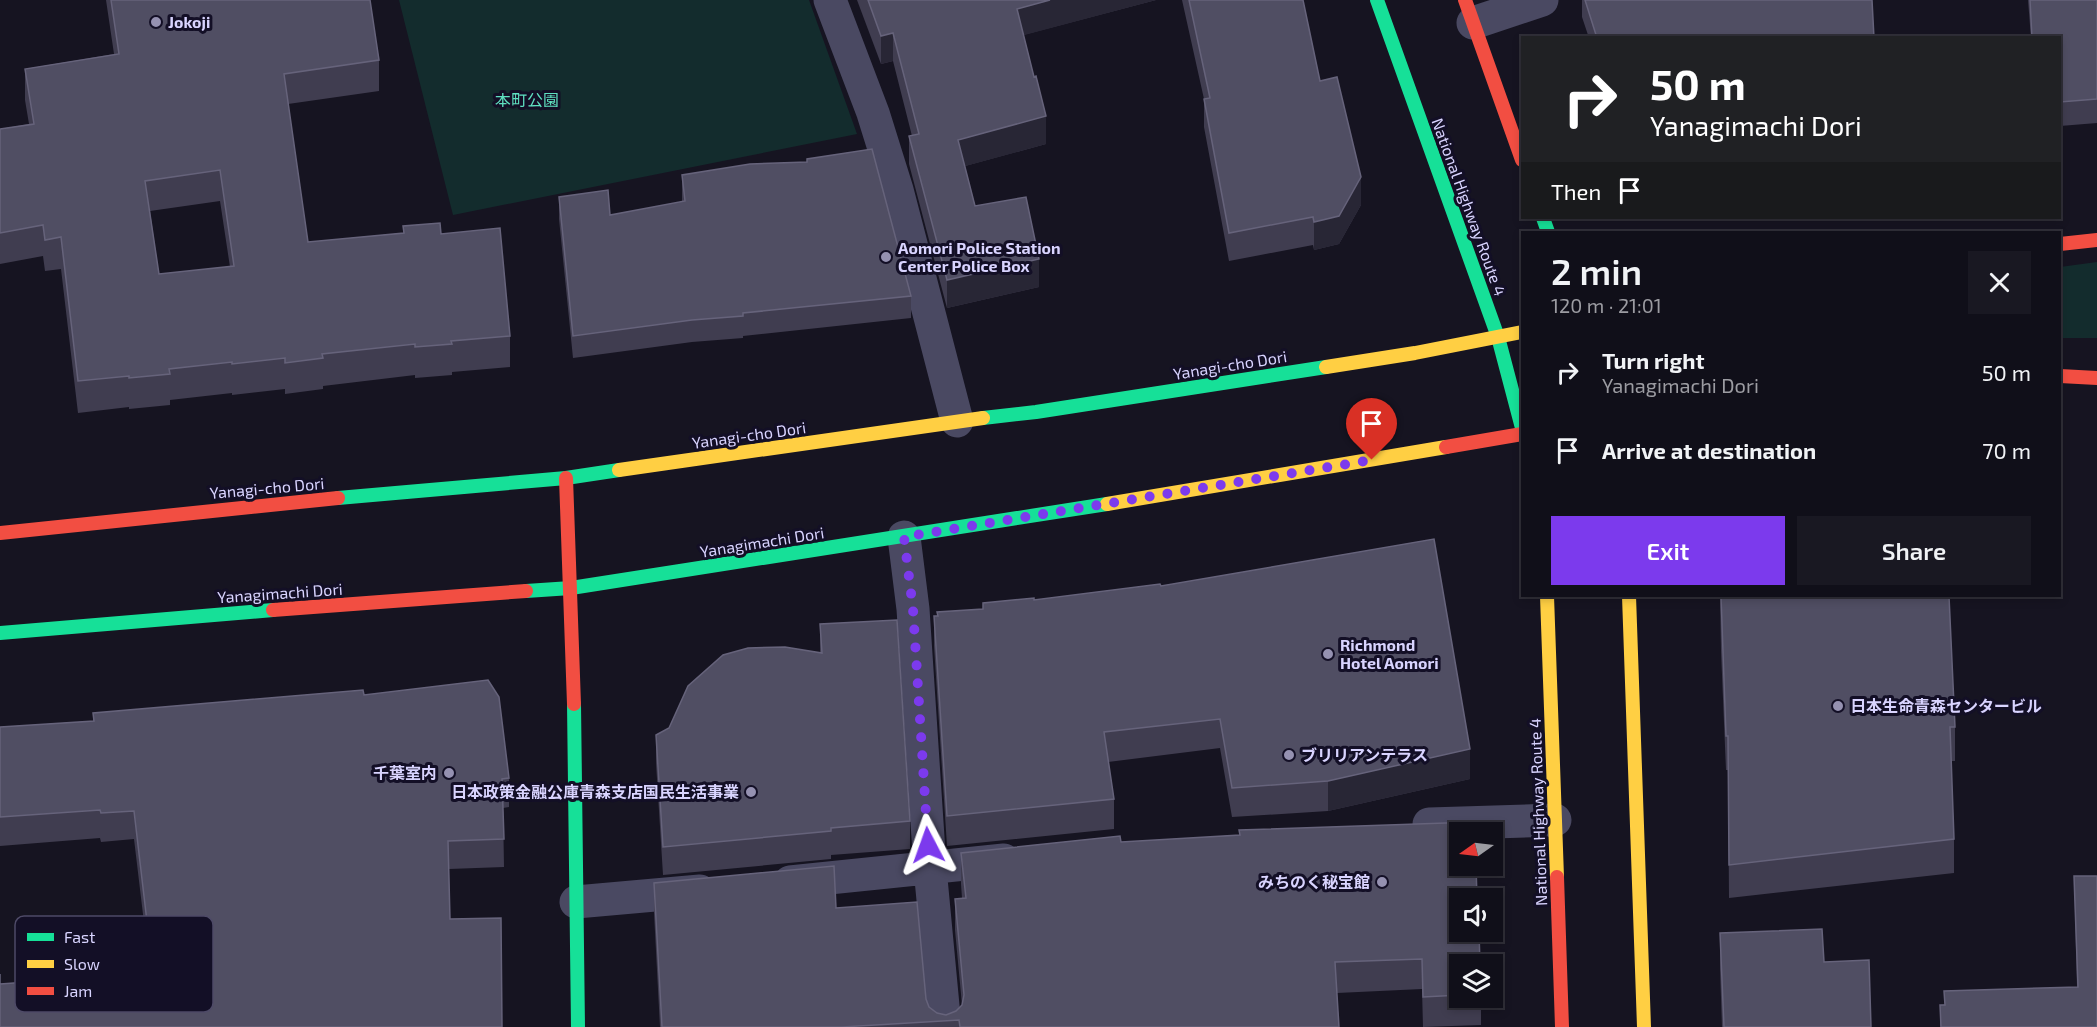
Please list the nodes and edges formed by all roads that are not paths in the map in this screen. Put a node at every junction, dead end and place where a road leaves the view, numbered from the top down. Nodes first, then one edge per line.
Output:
1 (830, 0) edge
2 (1377, 0) edge
3 (1542, 0) edge
4 (1469, 11) edge
5 (1521, 157) edge
6 (2097, 240) edge
7 (2061, 244) edge
8 (1521, 332) edge
9 (1498, 337) junction
10 (2061, 376) edge
11 (2097, 378) edge
12 (957, 421) junction
13 (1521, 424) edge
14 (1521, 434) edge
15 (566, 478) junction
16 (0, 532) edge
17 (904, 537) junction
18 (571, 588) junction
19 (1547, 597) edge
20 (1629, 597) edge
21 (0, 633) edge
22 (1555, 820) junction
23 (1400, 825) edge
24 (1034, 857) edge
25 (930, 868) junction
26 (763, 885) edge
27 (727, 888) edge
28 (576, 902) junction
29 (578, 1027) edge
30 (945, 1027) edge
31 (1562, 1027) edge
32 (1644, 1027) edge

1 - 12 street
2 - 9 main road, National Highway Route 4
3 - 4 street
4 - 5 main road
6 - 7 main road
8 - 9 main road
9 - 12 main road, Yanagi-cho Dori
9 - 13 main road, National Highway Route 4
10 - 11 main road
12 - 15 main road, Yanagi-cho Dori
14 - 17 main road, Yanagimachi Dori
15 - 16 main road, Yanagi-cho Dori
15 - 18 main road
17 - 18 main road, Yanagimachi Dori
17 - 25 street
18 - 21 main road, Yanagimachi Dori
18 - 28 main road
19 - 22 main road, National Highway Route 4
20 - 32 main road
22 - 23 street
22 - 31 main road, National Highway Route 4
24 - 25 street
25 - 26 street
25 - 30 street
27 - 28 street
28 - 29 main road

